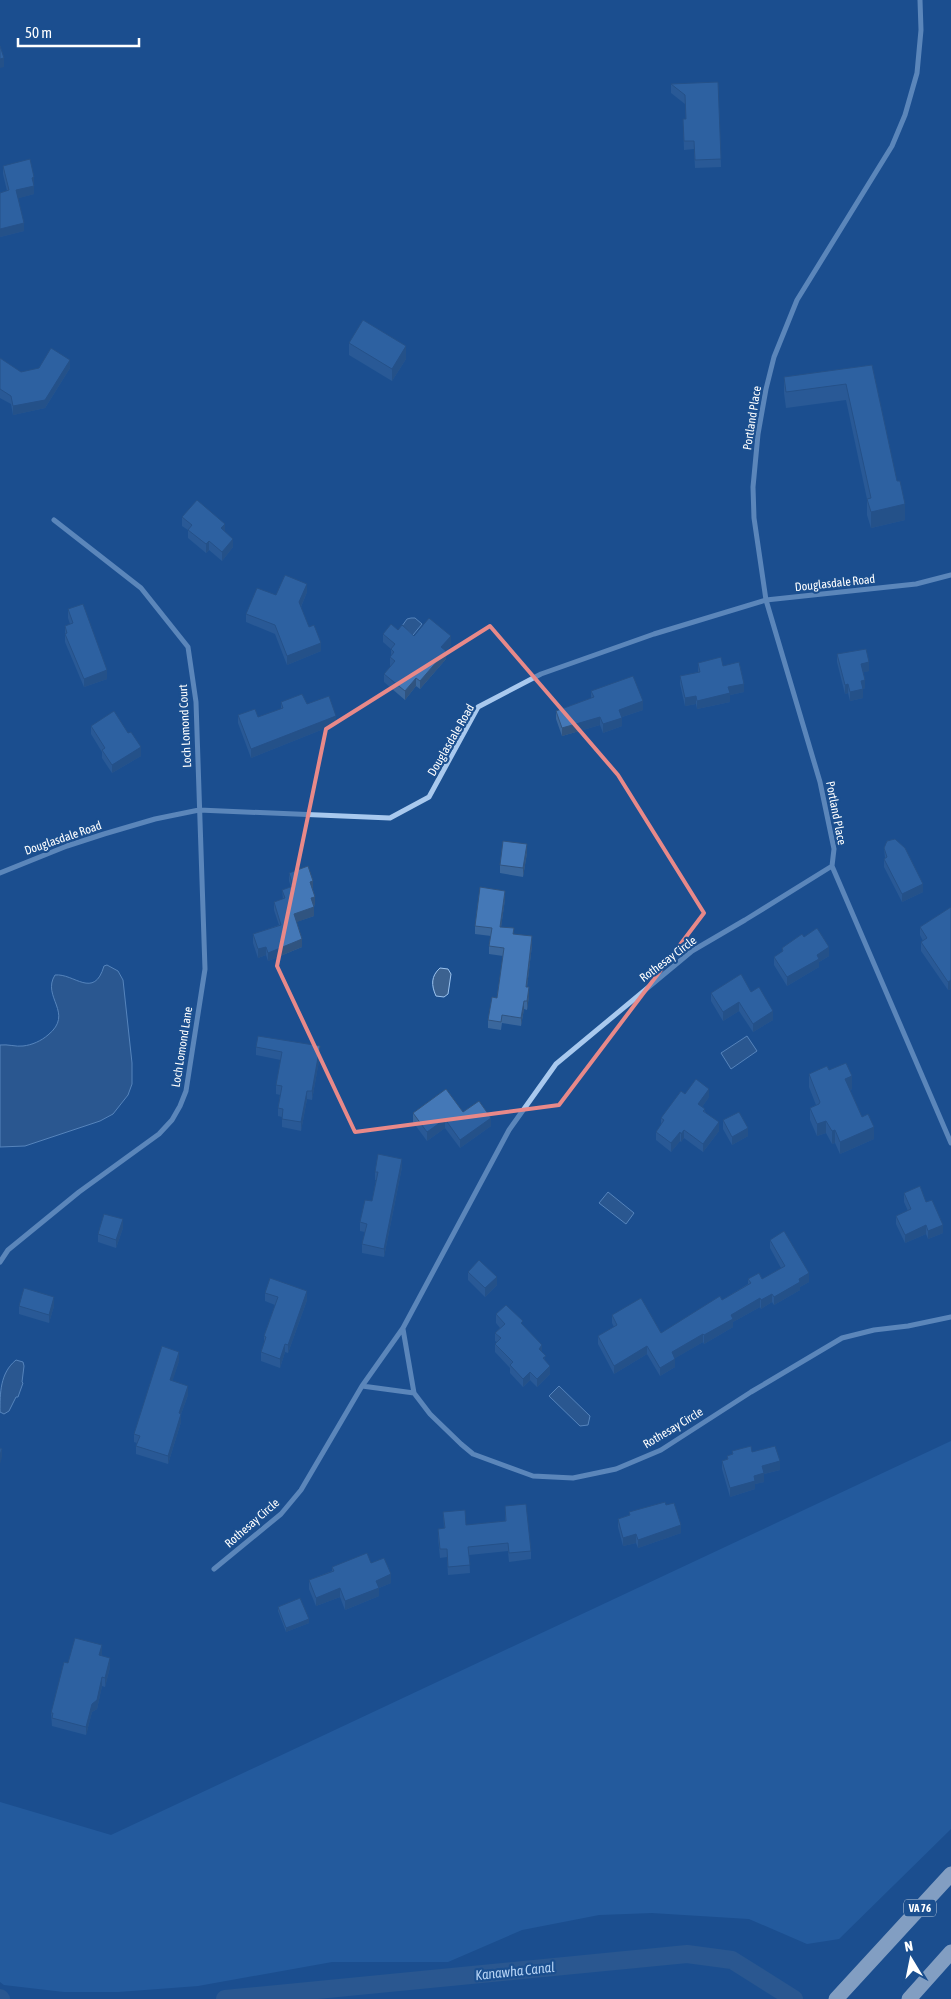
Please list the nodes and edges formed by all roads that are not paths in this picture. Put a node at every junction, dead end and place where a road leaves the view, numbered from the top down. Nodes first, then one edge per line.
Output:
1 (920, 0) edge
2 (54, 520) dead end
3 (951, 575) edge
4 (766, 600) junction
5 (199, 810) junction
6 (832, 866) junction
7 (0, 873) edge
8 (951, 1143) edge
9 (0, 1262) edge
10 (951, 1317) edge
11 (403, 1328) junction
12 (362, 1386) junction
13 (414, 1393) junction
14 (214, 1569) dead end
15 (951, 1874) edge
16 (951, 1952) edge
17 (836, 1999) edge
18 (909, 1999) edge

1 - 4 street, Portland Place
2 - 5 street, Loch Lomond Court
3 - 4 street, Douglasdale Road
4 - 5 street, Douglasdale Road
4 - 6 street, Portland Place
5 - 7 street, Douglasdale Road
5 - 9 street, Loch Lomond Lane
6 - 8 street
6 - 11 street, Rothesay Circle
10 - 13 street, Rothesay Circle
11 - 12 street, Rothesay Circle
11 - 13 street, Rothesay Circle
12 - 13 street
12 - 14 street, Rothesay Circle
15 - 17 highway, VA 76
16 - 18 highway

